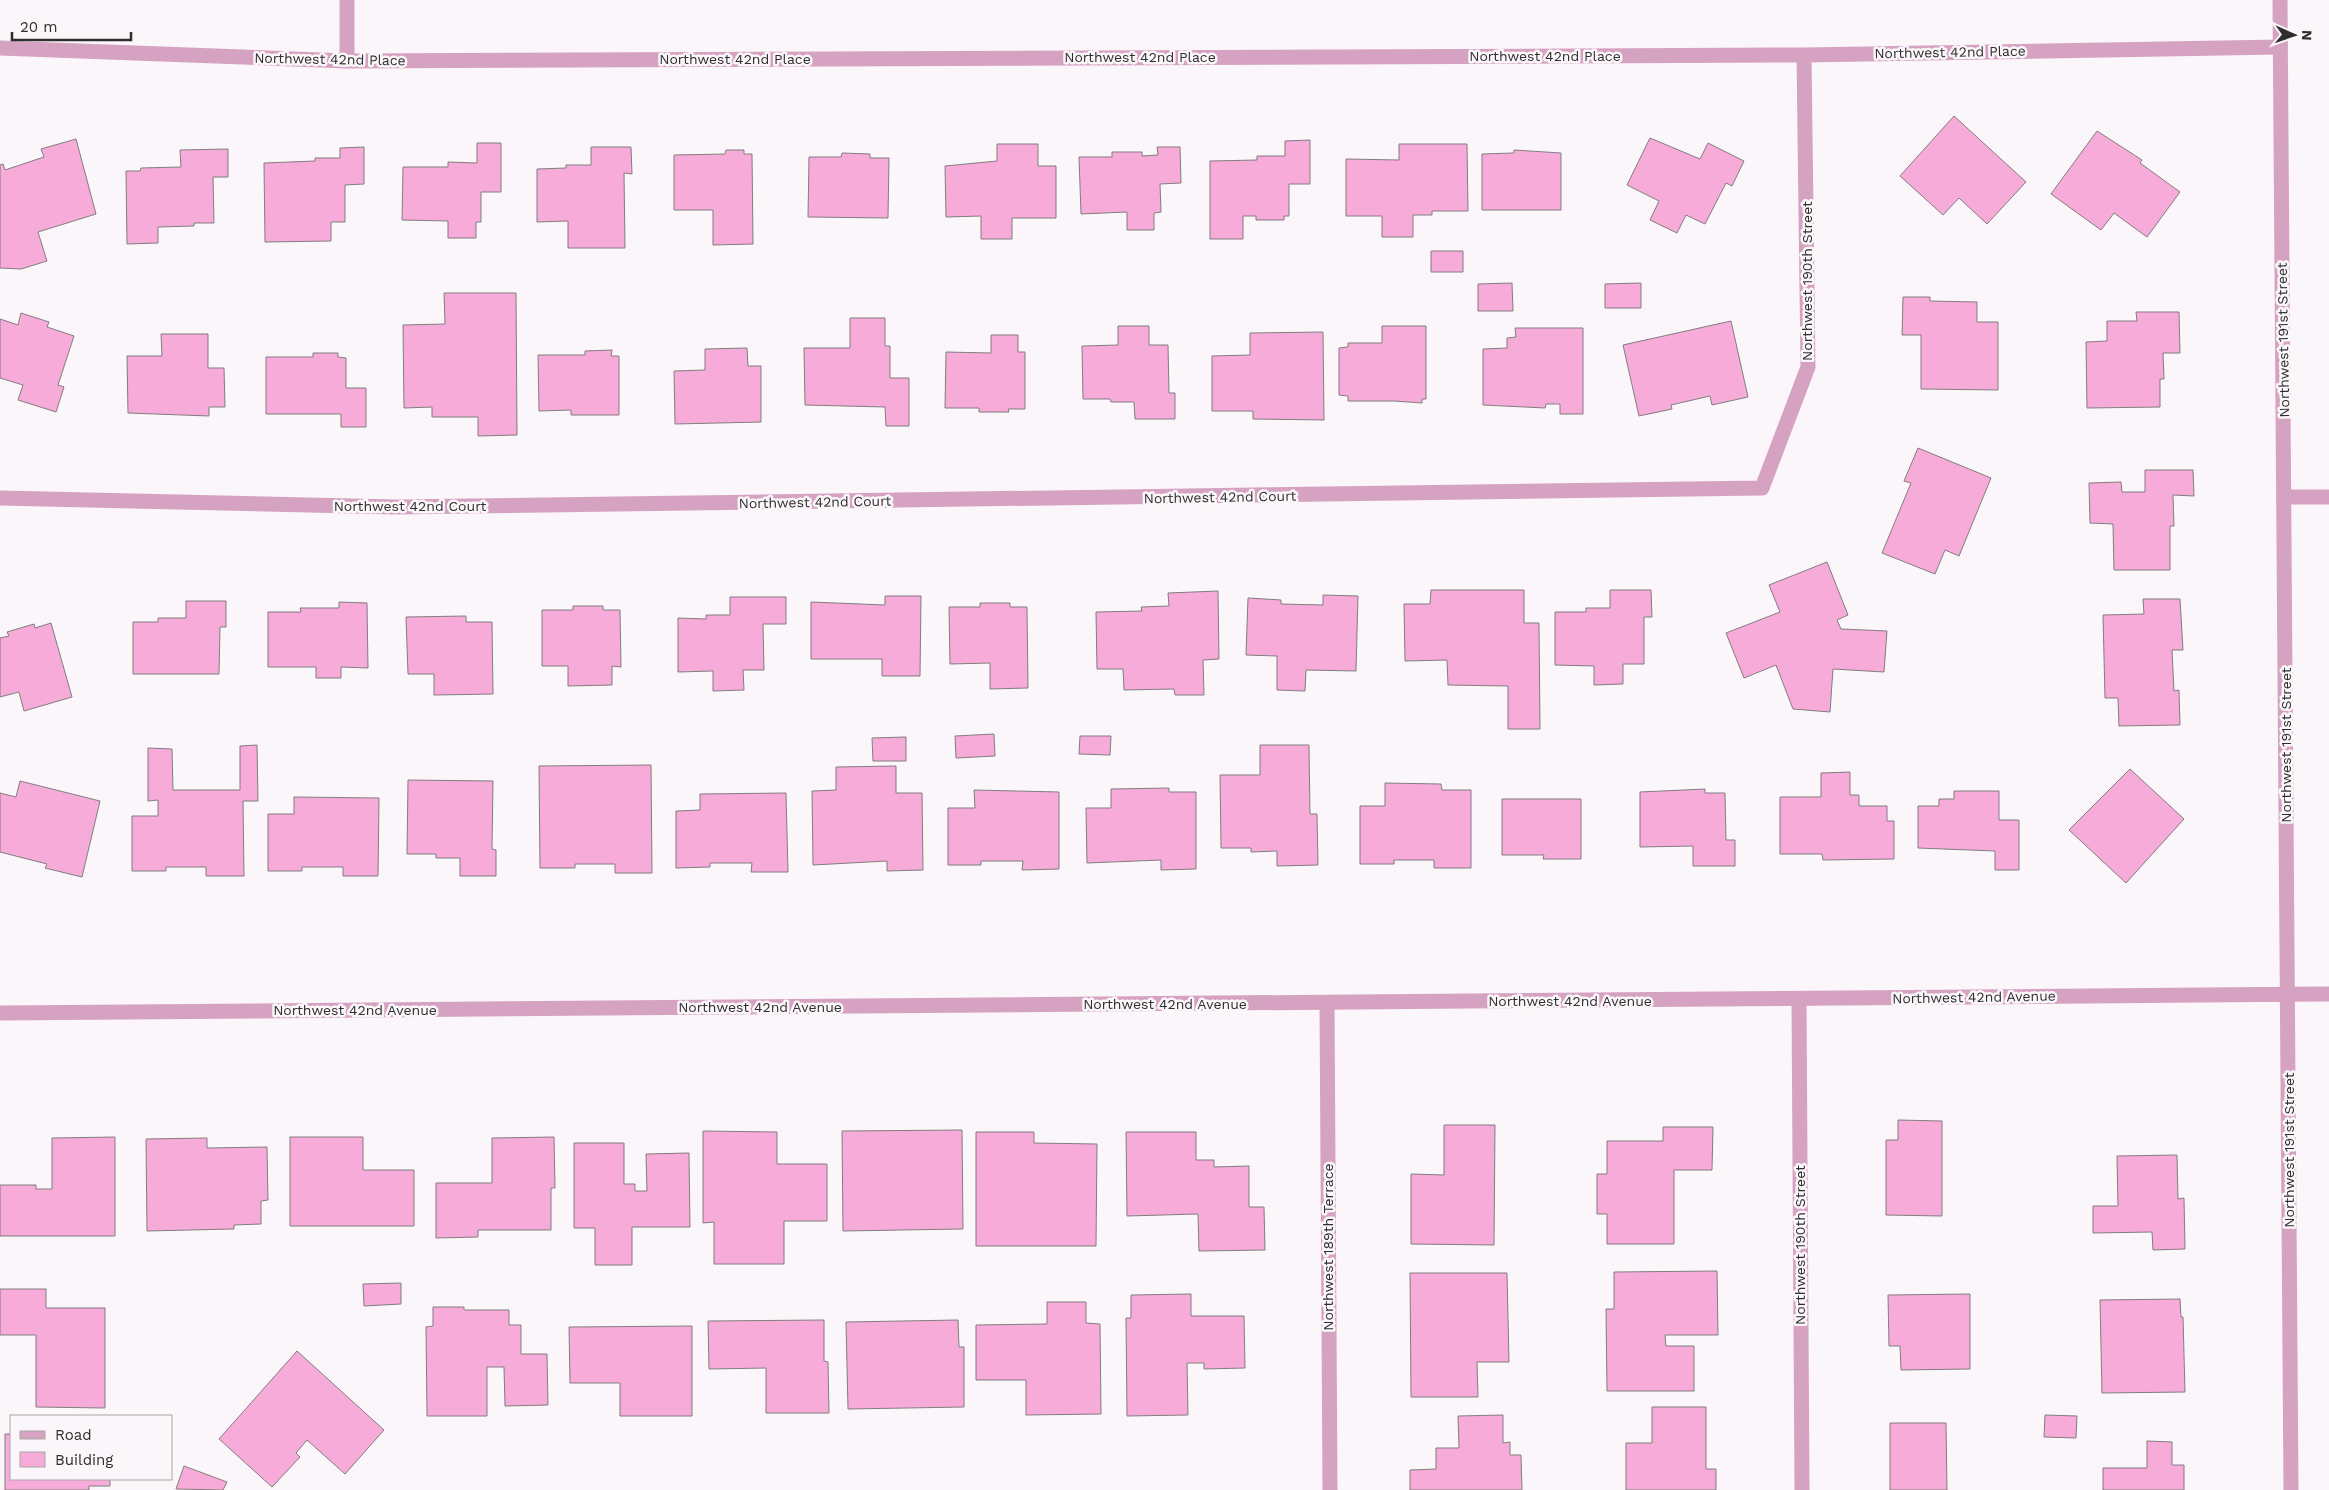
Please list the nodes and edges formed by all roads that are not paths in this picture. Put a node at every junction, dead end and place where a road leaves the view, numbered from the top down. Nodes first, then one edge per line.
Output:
1 (347, 0) edge
2 (2280, 0) edge
3 (2280, 47) junction
4 (0, 48) edge
5 (1804, 54) junction
6 (347, 60) junction
7 (1630, 491) joint
8 (2284, 497) junction
9 (0, 498) edge
10 (2329, 498) edge
11 (2288, 994) junction
12 (2329, 994) edge
13 (1799, 1000) junction
14 (1327, 1003) junction
15 (0, 1013) edge
16 (1330, 1490) edge
17 (1802, 1490) edge
18 (2291, 1490) edge

1 - 6 street
2 - 3 street, Northwest 191st Street
3 - 5 street, Northwest 42nd Place
3 - 8 street, Northwest 191st Street
4 - 6 street, Northwest 42nd Place
5 - 6 street, Northwest 42nd Place
5 - 7 street, Northwest 190th Street
7 - 9 street, Northwest 42nd Court
8 - 10 street
8 - 11 street, Northwest 191st Street
11 - 12 street, Northwest 42nd Avenue
11 - 13 street, Northwest 42nd Avenue
11 - 18 street, Northwest 191st Street
13 - 14 street, Northwest 42nd Avenue
13 - 17 street, Northwest 190th Street
14 - 15 street, Northwest 42nd Avenue
14 - 16 street, Northwest 189th Terrace

